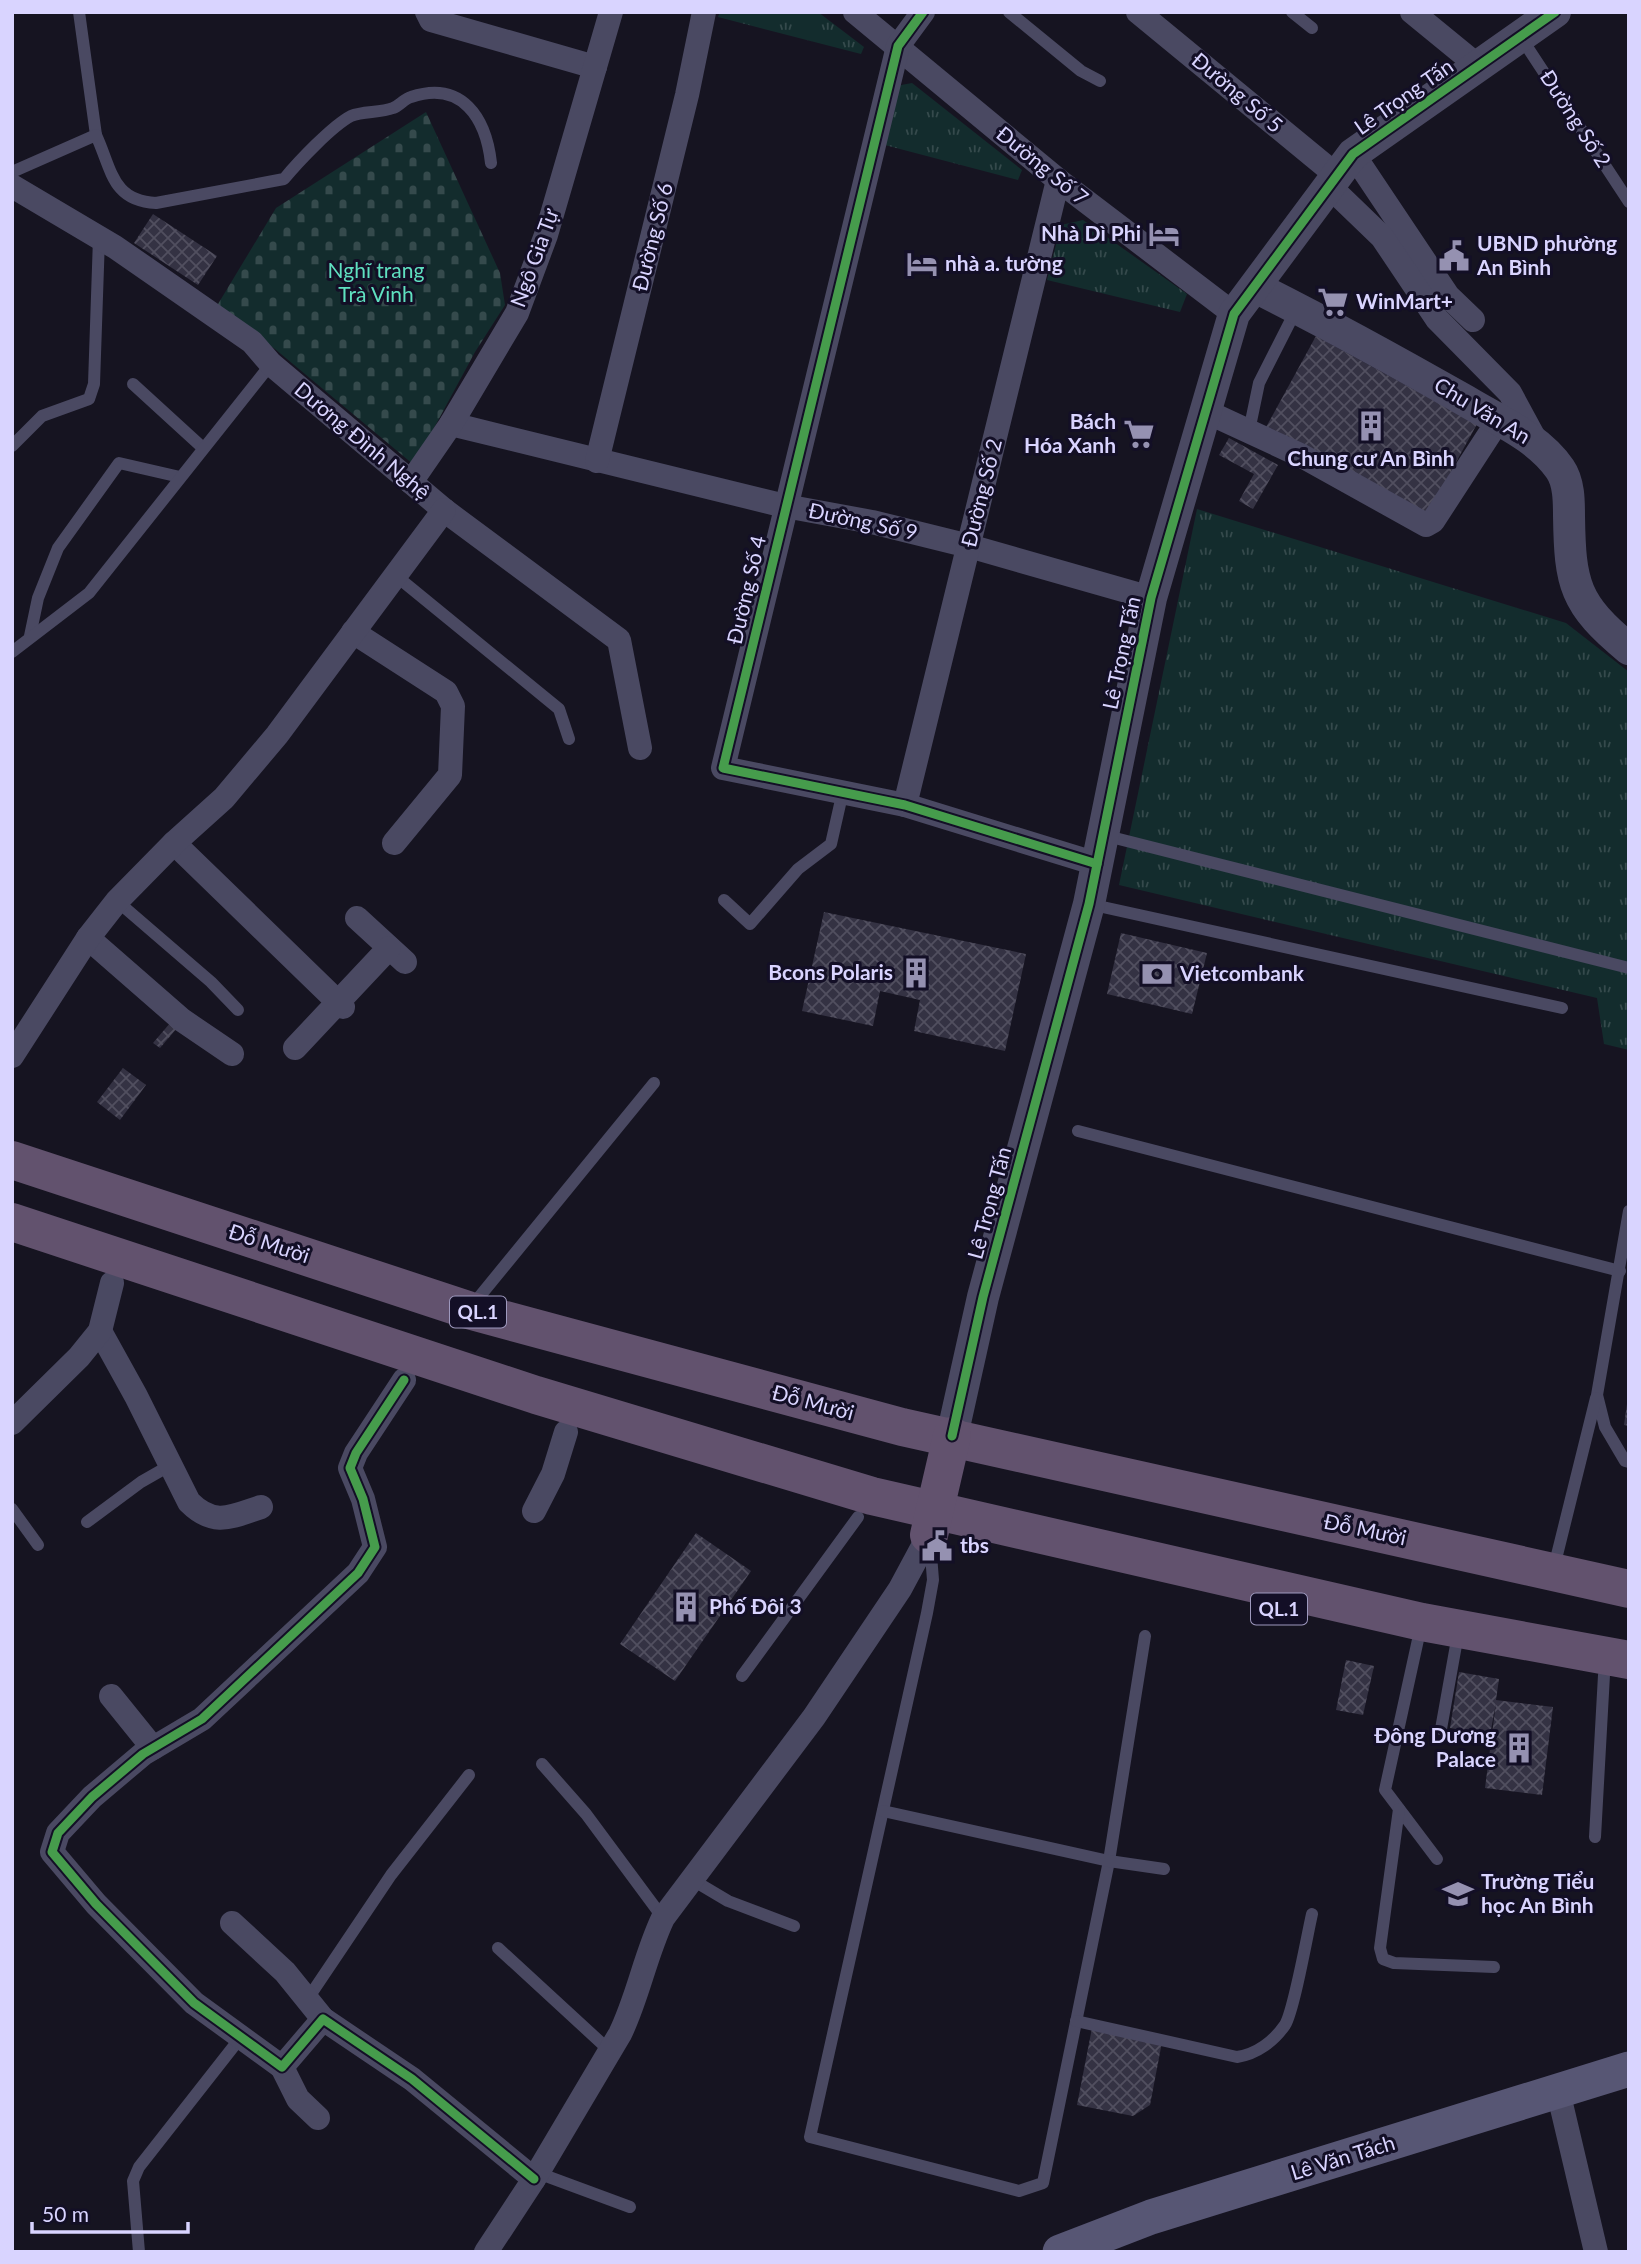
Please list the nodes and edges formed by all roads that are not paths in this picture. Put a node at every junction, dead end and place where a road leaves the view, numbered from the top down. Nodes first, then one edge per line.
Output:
1 (79, 12) edge
2 (427, 12) edge
3 (611, 12) edge
4 (704, 12) edge
5 (855, 12) edge
6 (923, 12) edge
7 (1009, 12) edge
8 (1138, 12) edge
9 (1292, 12) edge
10 (1412, 12) edge
11 (1537, 21) edge
12 (1312, 28) dead end
13 (898, 46) junction
14 (1478, 66) junction
15 (595, 67) junction
16 (1100, 81) dead end
17 (96, 135) junction
18 (491, 163) dead end
19 (1338, 171) junction
20 (12, 172) edge
21 (1058, 180) junction
22 (12, 186) edge
23 (1629, 202) edge
24 (99, 238) junction
25 (1255, 287) junction
26 (1297, 308) junction
27 (1234, 314) junction
28 (1472, 320) dead end
29 (271, 364) junction
30 (133, 384) dead end
31 (1205, 411) junction
32 (1498, 421) junction
33 (451, 424) junction
34 (1249, 431) junction
35 (1537, 444) junction
36 (12, 446) edge
37 (203, 448) junction
38 (597, 461) junction
39 (180, 477) junction
40 (411, 482) junction
41 (785, 506) junction
42 (444, 510) junction
43 (968, 546) junction
44 (396, 575) junction
45 (1152, 598) junction
46 (353, 632) junction
47 (30, 636) junction
48 (1629, 649) edge
49 (12, 652) edge
50 (569, 740) dead end
51 (640, 748) dead end
52 (844, 792) junction
53 (905, 805) junction
54 (394, 843) dead end
55 (174, 844) junction
56 (1100, 849) junction
57 (724, 900) dead end
58 (117, 901) junction
59 (1088, 904) junction
60 (357, 918) dead end
61 (88, 938) junction
62 (1629, 968) edge
63 (341, 1005) junction
64 (1562, 1008) dead end
65 (239, 1010) dead end
66 (295, 1048) dead end
67 (232, 1054) dead end
68 (12, 1056) edge
69 (653, 1083) dead end
70 (1078, 1131) dead end
71 (12, 1160) edge
72 (12, 1183) edge
73 (1629, 1211) edge
74 (12, 1222) edge
75 (12, 1247) edge
76 (1620, 1271) junction
77 (111, 1283) junction
78 (468, 1310) junction
79 (100, 1331) junction
80 (404, 1380) junction
81 (1597, 1395) junction
82 (13, 1421) edge
83 (566, 1432) junction
84 (949, 1449) junction
85 (1629, 1462) edge
86 (169, 1466) junction
87 (261, 1507) dead end
88 (12, 1509) edge
89 (534, 1511) dead end
90 (858, 1517) junction
91 (87, 1522) dead end
92 (932, 1523) junction
93 (38, 1545) dead end
94 (1553, 1571) junction
95 (1629, 1589) edge
96 (1629, 1610) edge
97 (1420, 1630) junction
98 (1145, 1636) dead end
99 (1458, 1638) junction
100 (1620, 1672) edge
101 (742, 1676) dead end
102 (111, 1696) dead end
103 (1441, 1729) dead end
104 (153, 1748) junction
105 (542, 1763) dead end
106 (469, 1775) dead end
107 (1399, 1809) junction
108 (883, 1811) junction
109 (1595, 1837) dead end
110 (1437, 1859) dead end
111 (1109, 1861) junction
112 (1164, 1869) dead end
113 (691, 1879) junction
114 (1312, 1914) dead end
115 (663, 1918) junction
116 (232, 1923) dead end
117 (794, 1926) dead end
118 (498, 1948) dead end
119 (1494, 1967) dead end
120 (307, 2000) junction
121 (323, 2019) junction
122 (1076, 2021) junction
123 (241, 2037) junction
124 (610, 2051) junction
125 (282, 2067) junction
126 (1629, 2069) edge
127 (1558, 2091) junction
128 (318, 2119) dead end
129 (536, 2176) junction
130 (631, 2207) dead end
131 (139, 2252) edge
132 (486, 2252) edge
133 (1060, 2252) edge
134 (1596, 2252) edge

1 - 17 lane
2 - 15 street
3 - 15 street, Ngô Gia Tự
4 - 38 street, Đường Số 6
5 - 13 street, Đường Số 7
6 - 13 street
7 - 16 lane
8 - 19 street, Đường Số 5
9 - 12 lane
10 - 14 street
11 - 14 street, Lê Trọng Tấn
11 - 23 lane, Đường Số 2
13 - 21 street, Đường Số 7
13 - 41 street, Đường Số 4
14 - 19 street, Lê Trọng Tấn
15 - 33 street, Ngô Gia Tự
17 - 18 lane
17 - 20 lane
19 - 25 street, Lê Trọng Tấn
19 - 28 street
19 - 35 street
21 - 27 street, Đường Số 7
21 - 43 street, Đường Số 2
22 - 24 street, Dương Đình Nghệ
24 - 29 street, Dương Đình Nghệ
24 - 36 lane
25 - 26 street, Chu Văn An
25 - 27 street, Lê Trọng Tấn
26 - 32 street, Chu Văn An
26 - 34 lane
27 - 31 street, Lê Trọng Tấn
29 - 37 lane
29 - 40 street, Dương Đình Nghệ
30 - 37 lane
31 - 34 street
31 - 45 street, Lê Trọng Tấn
32 - 34 street
32 - 35 street, Chu Văn An
33 - 38 street, Đường Số 9
33 - 40 street, Ngô Gia Tự
35 - 48 street, Chu Văn An
37 - 39 lane
38 - 41 street, Đường Số 9
39 - 47 lane
39 - 47 lane
40 - 42 street, Dương Đình Nghệ
41 - 43 street, Đường Số 9
41 - 52 street, Đường Số 4
42 - 44 street
42 - 51 street, Dương Đình Nghệ
43 - 45 street, Đường Số 9
43 - 53 street, Đường Số 2
44 - 46 street
44 - 50 lane
45 - 56 street, Lê Trọng Tấn
46 - 54 street
46 - 55 street
47 - 49 lane
52 - 53 street, Đường Số 4
52 - 57 lane
53 - 56 street, Đường Số 4
55 - 58 street
55 - 63 street
56 - 59 street, Lê Trọng Tấn
56 - 62 lane
58 - 61 street
58 - 65 lane
59 - 64 lane
59 - 84 street, Lê Trọng Tấn
60 - 63 street
61 - 67 street
61 - 68 street
63 - 66 street
69 - 78 lane
70 - 76 lane
71 - 78 highway, Đỗ Mười / QL.1
72 - 84 highway, Đỗ Mười / QL.1
73 - 76 lane
74 - 92 highway, QL.1
75 - 77 highway, QL.1
76 - 81 lane
77 - 79 street
77 - 80 highway, QL.1
78 - 84 highway, Đỗ Mười / QL.1
79 - 82 street
79 - 86 street
80 - 83 highway, QL.1
80 - 104 street
81 - 85 lane
81 - 94 lane
83 - 89 street
83 - 90 highway, QL.1
84 - 92 highway
84 - 94 highway, Đỗ Mười / QL.1
84 - 96 highway, Đỗ Mười / QL.1
86 - 87 street
86 - 91 lane
88 - 93 lane
90 - 92 highway, QL.1
90 - 101 lane
92 - 97 highway, QL.1
92 - 108 lane
92 - 113 street
94 - 95 highway, Đỗ Mười / QL.1
97 - 99 highway, QL.1
97 - 107 lane
98 - 111 lane
99 - 100 highway, QL.1
99 - 103 lane
100 - 109 lane
102 - 104 street
104 - 123 street
105 - 115 lane
106 - 120 lane
107 - 110 lane
107 - 119 lane
108 - 111 lane
108 - 122 lane
111 - 112 lane
111 - 122 lane
113 - 115 street
113 - 117 lane
114 - 122 lane
115 - 124 street
116 - 120 street
118 - 124 lane
120 - 121 street
121 - 125 street
121 - 129 street
123 - 125 street
123 - 131 lane
124 - 129 street
125 - 128 street
126 - 127 main road, Lê Văn Tách
127 - 133 main road, Lê Văn Tách
127 - 134 street
129 - 130 lane
129 - 132 street

